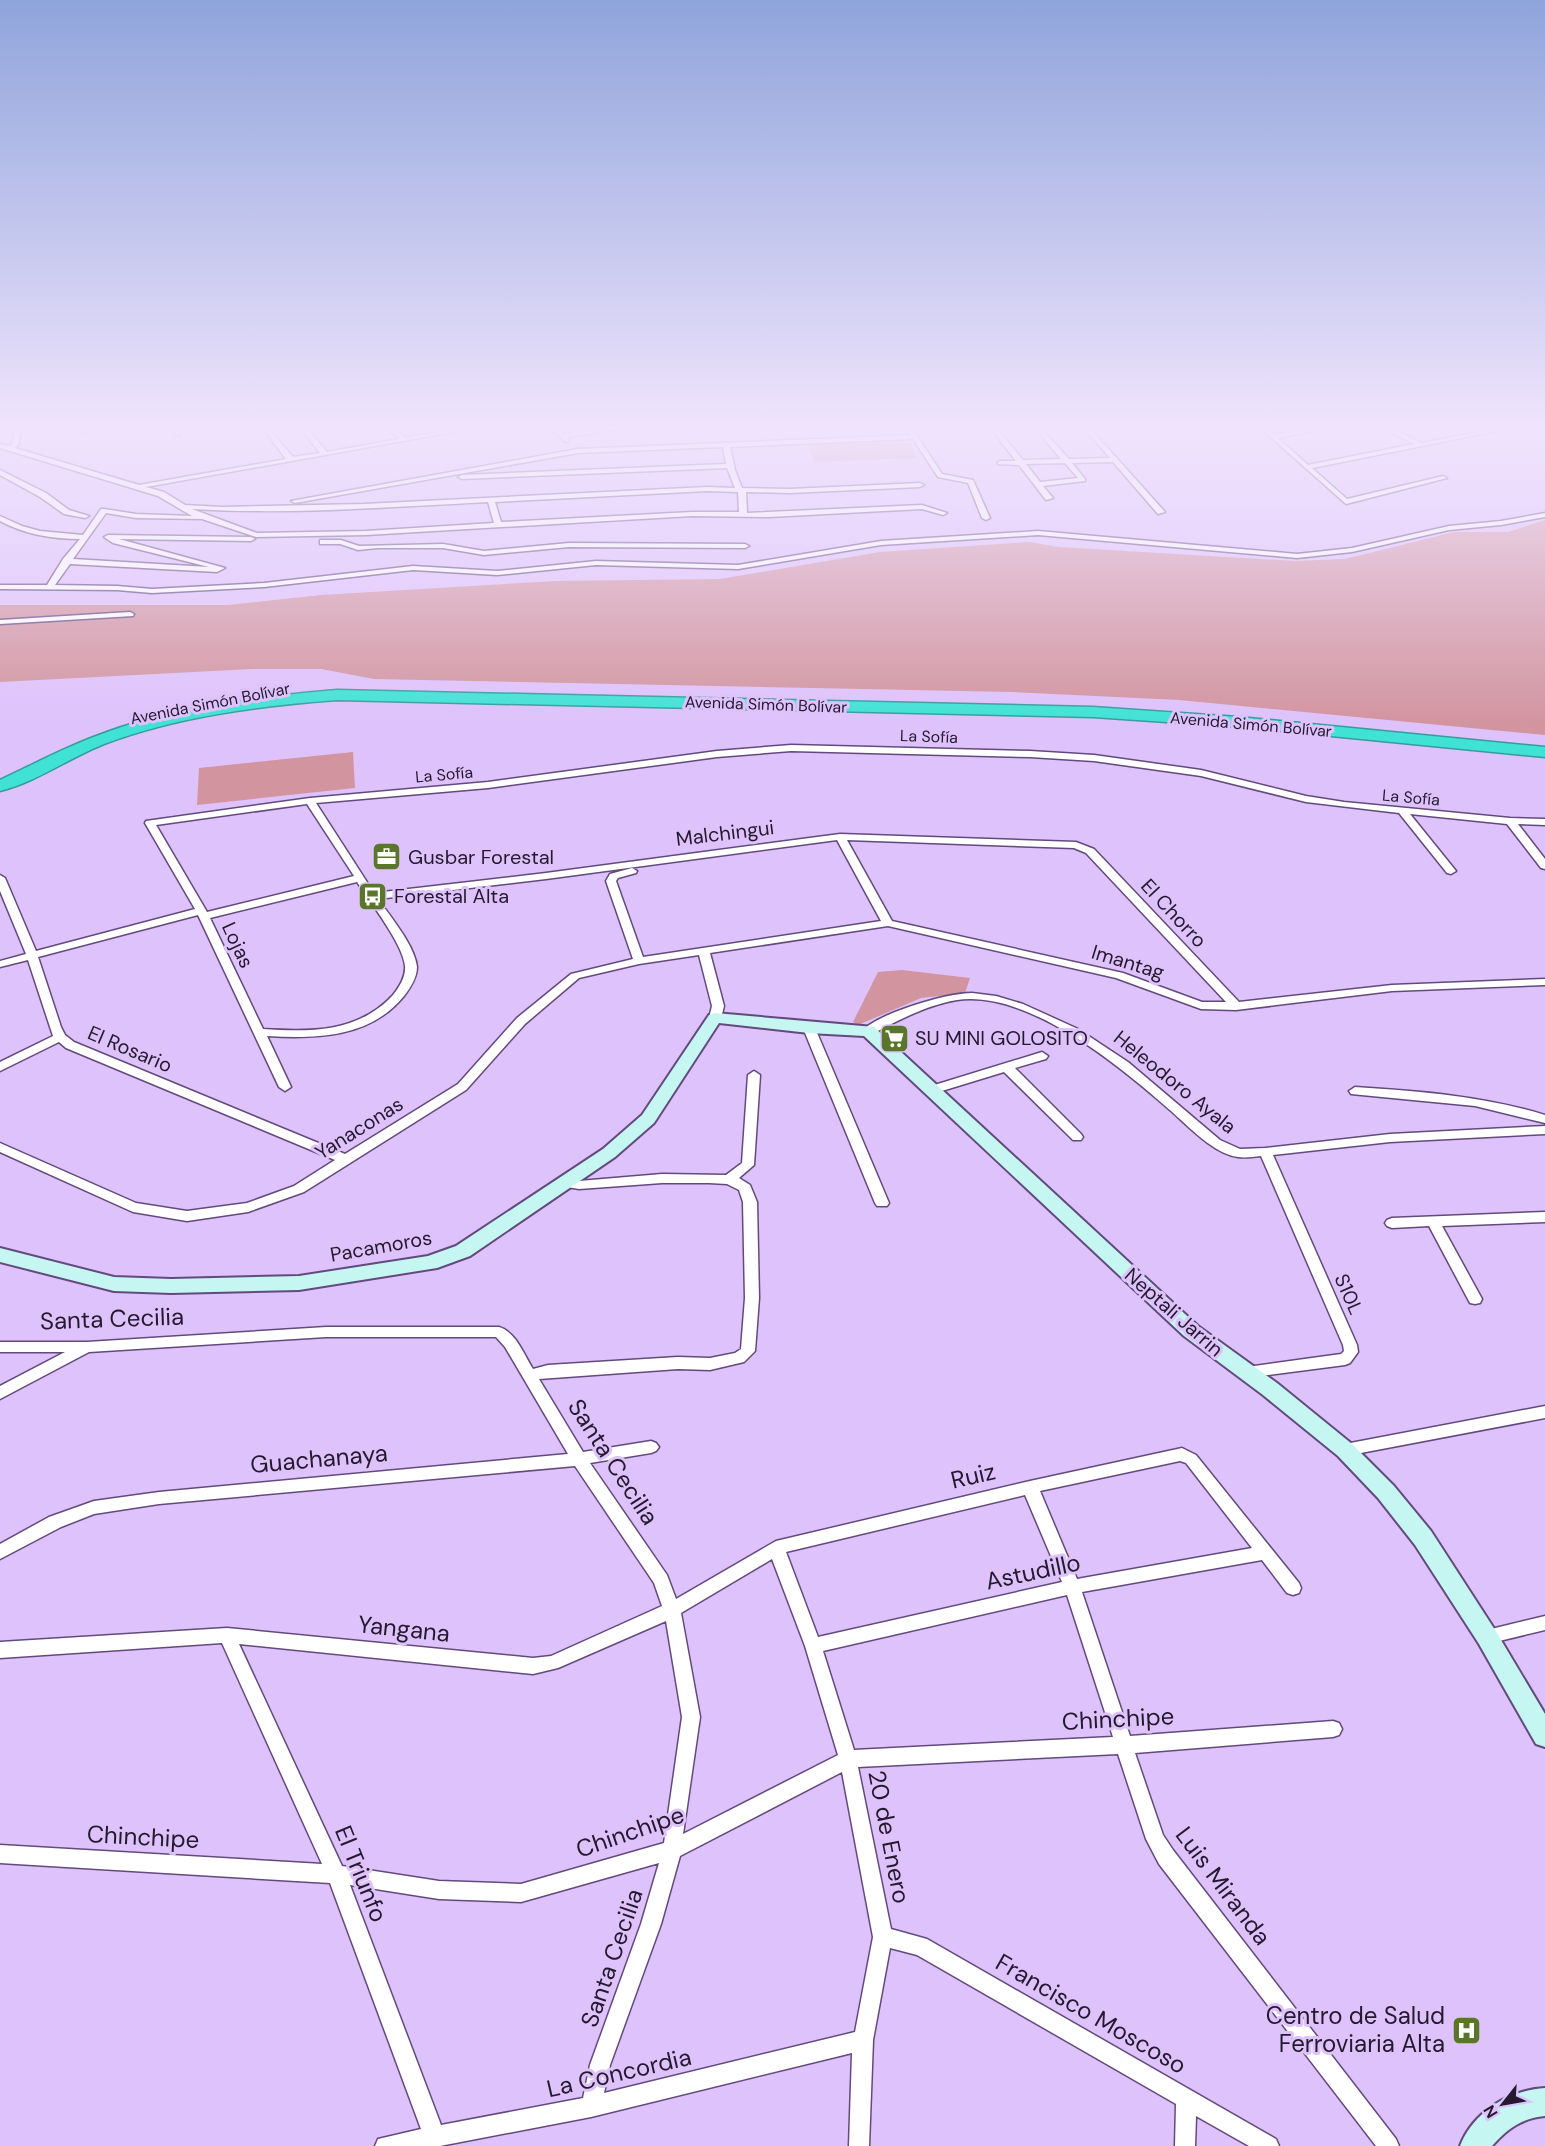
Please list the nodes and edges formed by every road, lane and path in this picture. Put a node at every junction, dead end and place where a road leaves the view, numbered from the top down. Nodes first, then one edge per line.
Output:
1 (18, 525) edge
2 (93, 525) edge
3 (227, 525) edge
4 (470, 525) edge
5 (1479, 525) edge
6 (84, 537) junction
7 (256, 537) junction
8 (745, 546) dead end
9 (66, 561) junction
10 (50, 586) junction
11 (0, 587) edge
12 (130, 614) dead end
13 (0, 622) edge
14 (1545, 742) edge
15 (1545, 752) edge
16 (0, 772) edge
17 (0, 786) edge
18 (310, 801) junction
19 (1403, 812) junction
20 (1510, 821) junction
21 (1545, 822) edge
22 (150, 823) joint
23 (840, 837) junction
24 (1084, 847) joint
25 (672, 858) junction
26 (1545, 866) edge
27 (1451, 871) dead end
28 (0, 878) edge
29 (360, 878) junction
30 (4, 896) edge
31 (373, 896) junction
32 (202, 914) junction
33 (888, 923) junction
34 (704, 952) junction
35 (32, 955) junction
36 (639, 961) junction
37 (0, 964) edge
38 (1545, 982) edge
39 (1236, 1006) junction
40 (715, 1018) junction
41 (809, 1028) junction
42 (868, 1031) junction
43 (258, 1032) junction
44 (60, 1037) junction
45 (1042, 1056) dead end
46 (0, 1067) edge
47 (1006, 1067) junction
48 (754, 1075) dead end
49 (285, 1087) dead end
50 (932, 1090) junction
51 (1355, 1091) dead end
52 (1545, 1119) edge
53 (1545, 1131) edge
54 (1077, 1137) dead end
55 (0, 1147) edge
56 (1265, 1152) junction
57 (344, 1160) junction
58 (728, 1180) junction
59 (566, 1183) junction
60 (882, 1203) dead end
61 (1545, 1216) edge
62 (1433, 1221) junction
63 (1392, 1222) dead end
64 (0, 1255) edge
65 (1475, 1299) dead end
66 (0, 1347) edge
67 (87, 1347) junction
68 (1245, 1371) junction
69 (530, 1375) junction
70 (0, 1393) edge
71 (1545, 1412) edge
72 (651, 1447) dead end
73 (1345, 1450) junction
74 (579, 1459) junction
75 (1030, 1487) junction
76 (776, 1548) junction
77 (0, 1552) edge
78 (1265, 1553) junction
79 (1072, 1587) junction
80 (1293, 1588) dead end
81 (672, 1610) junction
82 (1545, 1623) edge
83 (227, 1635) junction
84 (1487, 1636) junction
85 (813, 1646) junction
86 (0, 1650) edge
87 (1333, 1729) dead end
88 (1545, 1736) edge
89 (1125, 1745) junction
90 (849, 1759) junction
91 (672, 1850) junction
92 (0, 1854) edge
93 (336, 1874) junction
94 (883, 1937) junction
95 (862, 2040) junction
96 (1186, 2097) junction
97 (1545, 2102) edge
98 (591, 2108) junction
99 (435, 2137) junction
100 (386, 2146) edge
101 (859, 2146) edge
102 (1185, 2146) edge
103 (1269, 2146) edge
104 (1389, 2146) edge
105 (1474, 2146) edge

1 - 6 street
2 - 6 street
3 - 7 street
4 - 7 street
5 - 10 street
6 - 9 street
7 - 8 street
7 - 9 street
9 - 10 street
10 - 11 street
12 - 13 street
14 - 16 highway, Avenida Simón Bolívar
15 - 17 highway, Avenida Simón Bolívar
18 - 19 street, La Sofía
18 - 22 street, La Sofía
18 - 29 street
19 - 20 street, La Sofía
19 - 27 street
20 - 21 street, La Sofía
20 - 26 street
22 - 32 street, Lojas
23 - 24 street, Malchingui
23 - 25 street, Malchingui
23 - 33 street
24 - 39 street, El Chorro
25 - 31 street, Malchingui
25 - 36 street
28 - 30 street, El Rosario
29 - 31 street
29 - 32 street
30 - 35 street, El Rosario
31 - 43 street
32 - 35 street
32 - 43 street, Lojas
33 - 34 street, Imantag
33 - 39 street, Imantag
34 - 36 street, Yanaconas
34 - 40 street
35 - 37 street
35 - 44 street, El Rosario
36 - 57 street, Yanaconas
38 - 39 street, Imantag
40 - 41 street
40 - 59 street, Pacamoros
41 - 42 street
41 - 60 street
42 - 50 street, Neptali Jarrin
42 - 56 street, Heleodoro Ayala
43 - 49 street, Lojas
44 - 46 street
44 - 57 street, El Rosario
45 - 47 street
47 - 50 street
47 - 54 street
48 - 58 street
50 - 68 street, Neptali Jarrin
51 - 52 street
53 - 56 street, Heleodoro Ayala
55 - 57 street, Yanaconas
56 - 68 street, S10L
58 - 59 street
58 - 69 street
59 - 64 street, Pacamoros
61 - 62 street
62 - 63 street
62 - 65 street
66 - 67 street, Santa Cecilia
67 - 69 street, Santa Cecilia
67 - 70 street
68 - 73 street, Neptali Jarrin
69 - 74 street, Santa Cecilia
71 - 73 street
72 - 74 street, Guachanaya
73 - 84 street, Neptali Jarrin
74 - 77 street, Guachanaya
74 - 81 street, Santa Cecilia
75 - 76 street, Ruiz
75 - 78 street, Ruiz
75 - 79 street, Luis Miranda
76 - 81 street, Yangana
76 - 85 street, 20 de Enero
78 - 79 street, Astudillo
78 - 80 street
79 - 85 street, Astudillo
79 - 89 street, Luis Miranda
81 - 83 street, Yangana
81 - 91 street, Santa Cecilia
82 - 84 street
83 - 86 street, Yangana
83 - 93 street, El Triunfo
84 - 88 street, Neptali Jarrin
85 - 90 street, 20 de Enero
87 - 89 street, Chinchipe
89 - 90 street, Chinchipe
89 - 104 street, Luis Miranda
90 - 91 street, Chinchipe
90 - 94 street, 20 de Enero
91 - 93 street, Chinchipe
91 - 98 street, Santa Cecilia
92 - 93 street, Chinchipe
93 - 99 street, El Triunfo
94 - 95 street, 20 de Enero
94 - 96 street, Francisco Moscoso
95 - 98 street, La Concordia
95 - 101 street, 20 de Enero
96 - 102 street
96 - 103 street, Francisco Moscoso
97 - 105 street
98 - 99 street, La Concordia
99 - 100 street, La Concordia

